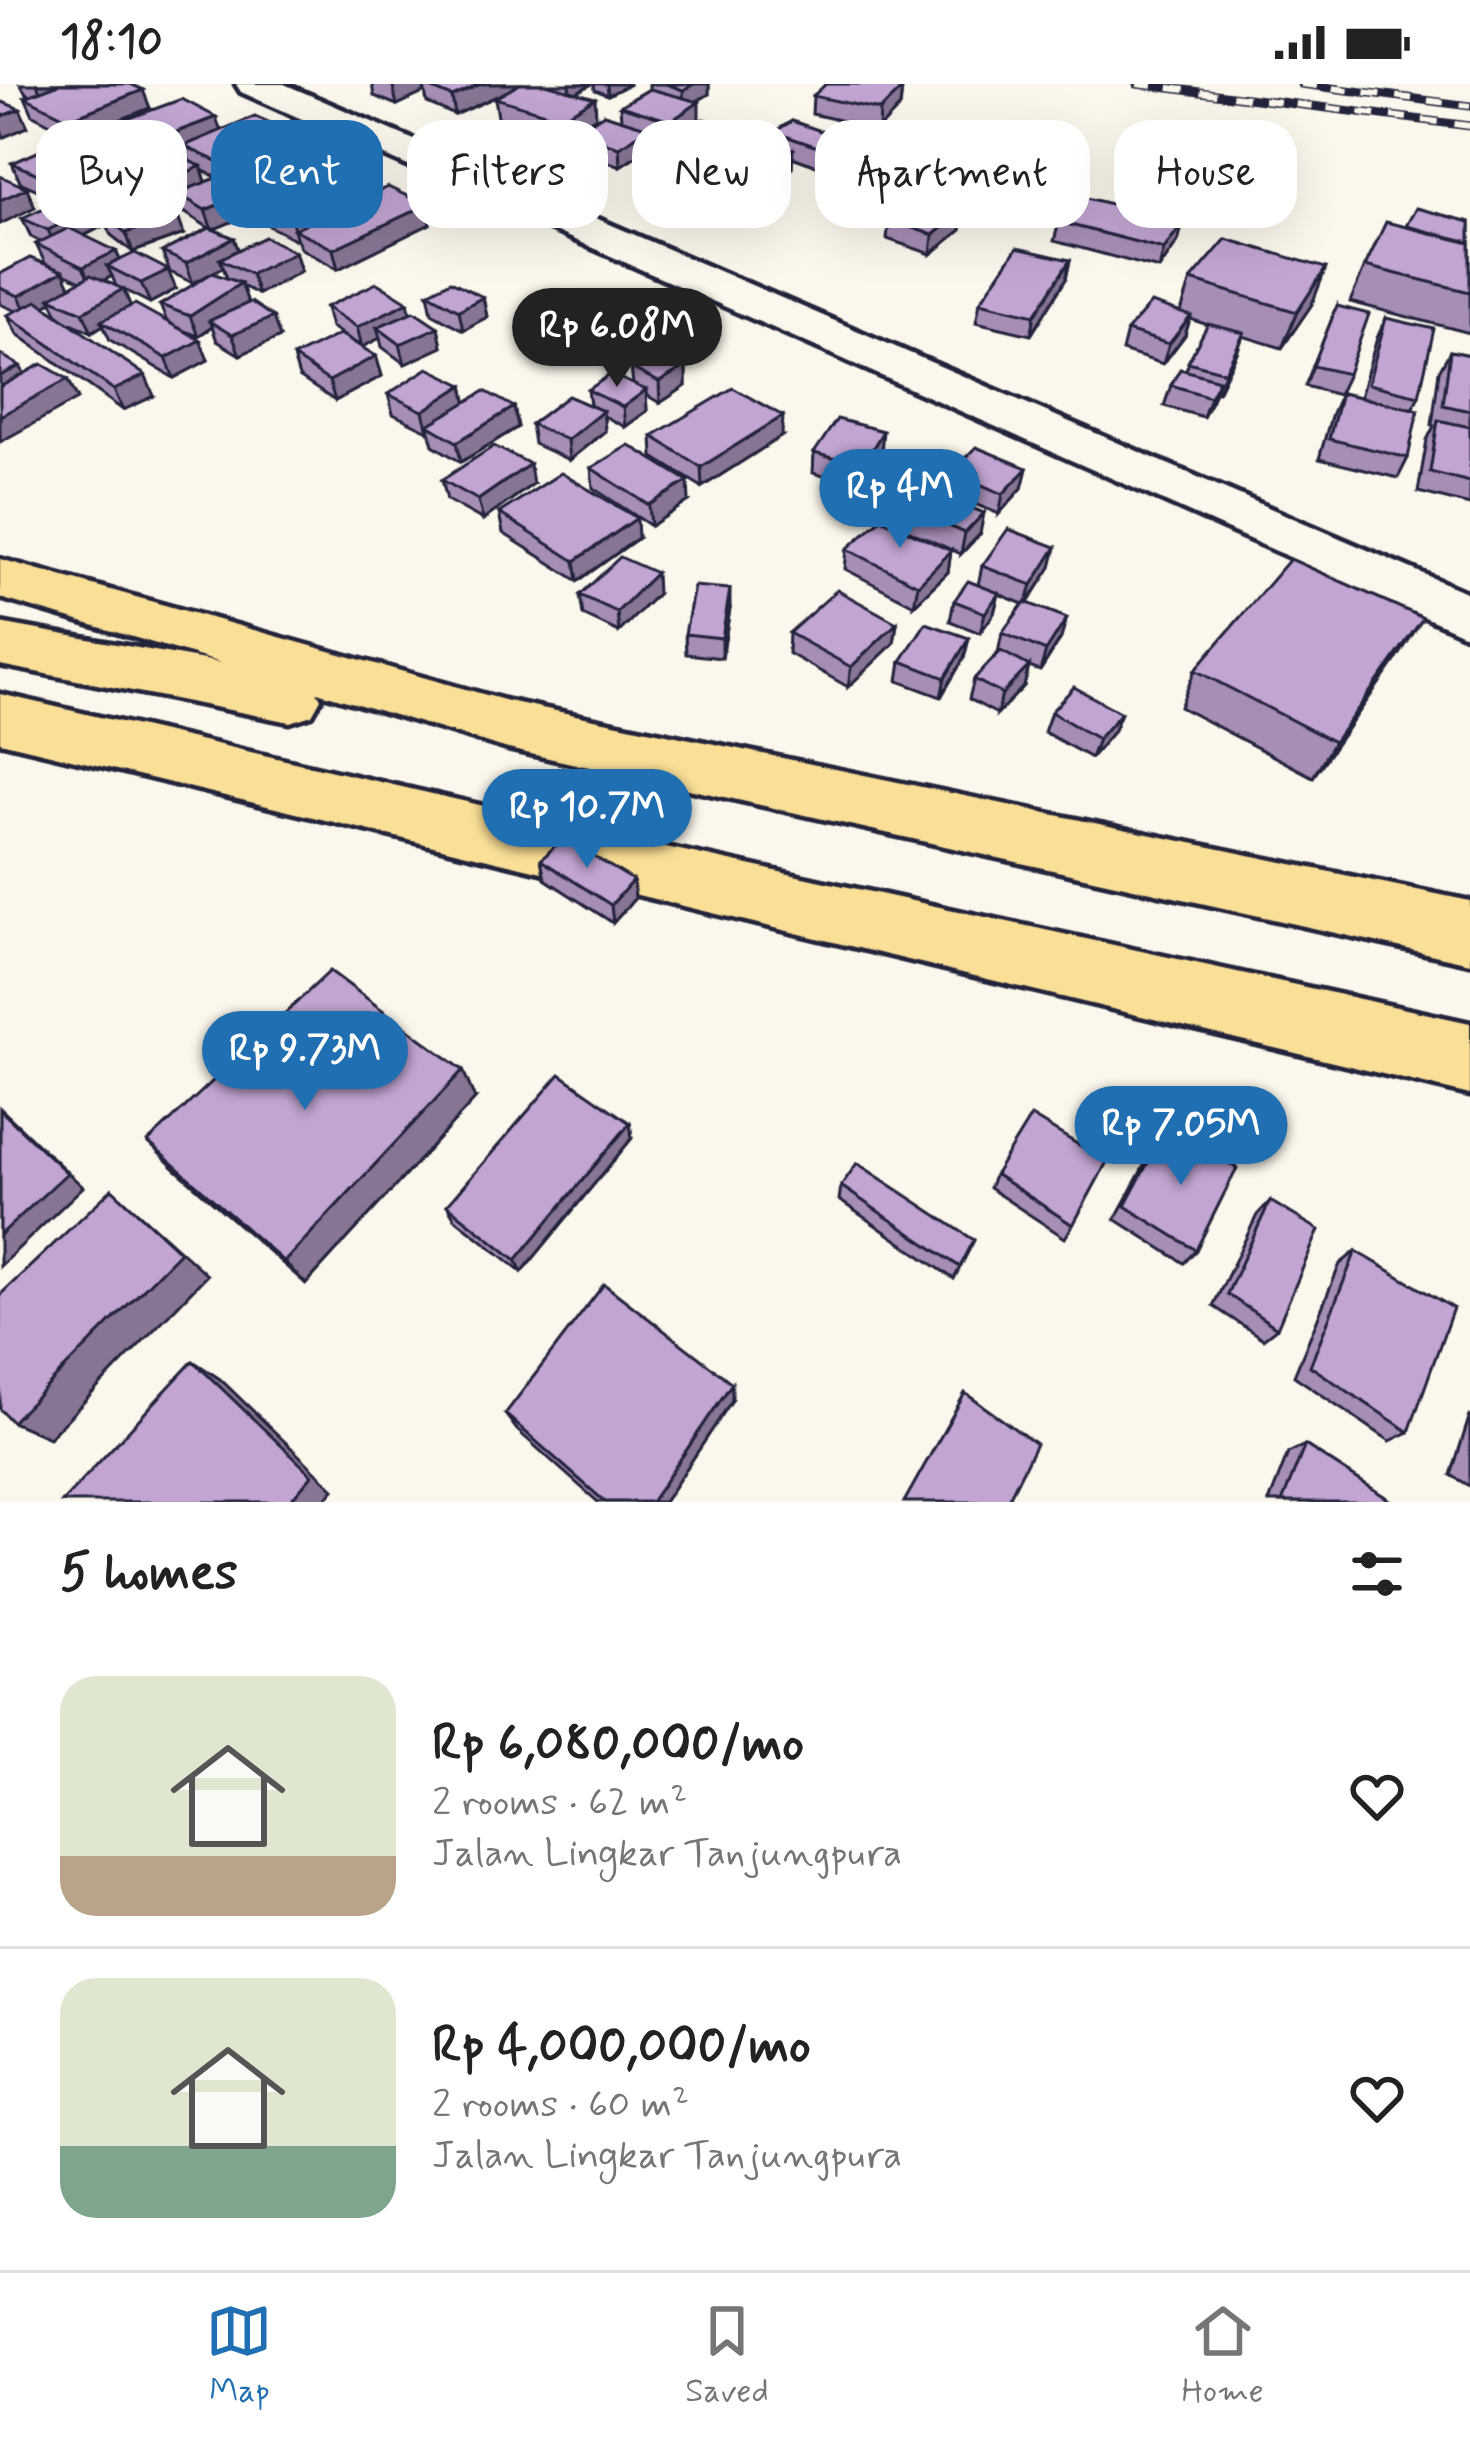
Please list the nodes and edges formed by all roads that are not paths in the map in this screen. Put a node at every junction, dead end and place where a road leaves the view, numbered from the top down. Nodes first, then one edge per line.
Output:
1 (254, 84) edge
2 (0, 578) edge
3 (1470, 616) edge
4 (0, 644) edge
5 (0, 718) edge
6 (508, 725) junction
7 (142, 749) junction
8 (0, 758) edge
9 (1450, 922) edge
10 (1470, 1059) edge

1 - 3 main road
2 - 6 highway
4 - 6 highway
5 - 7 highway
6 - 9 highway
7 - 8 highway
7 - 10 highway

